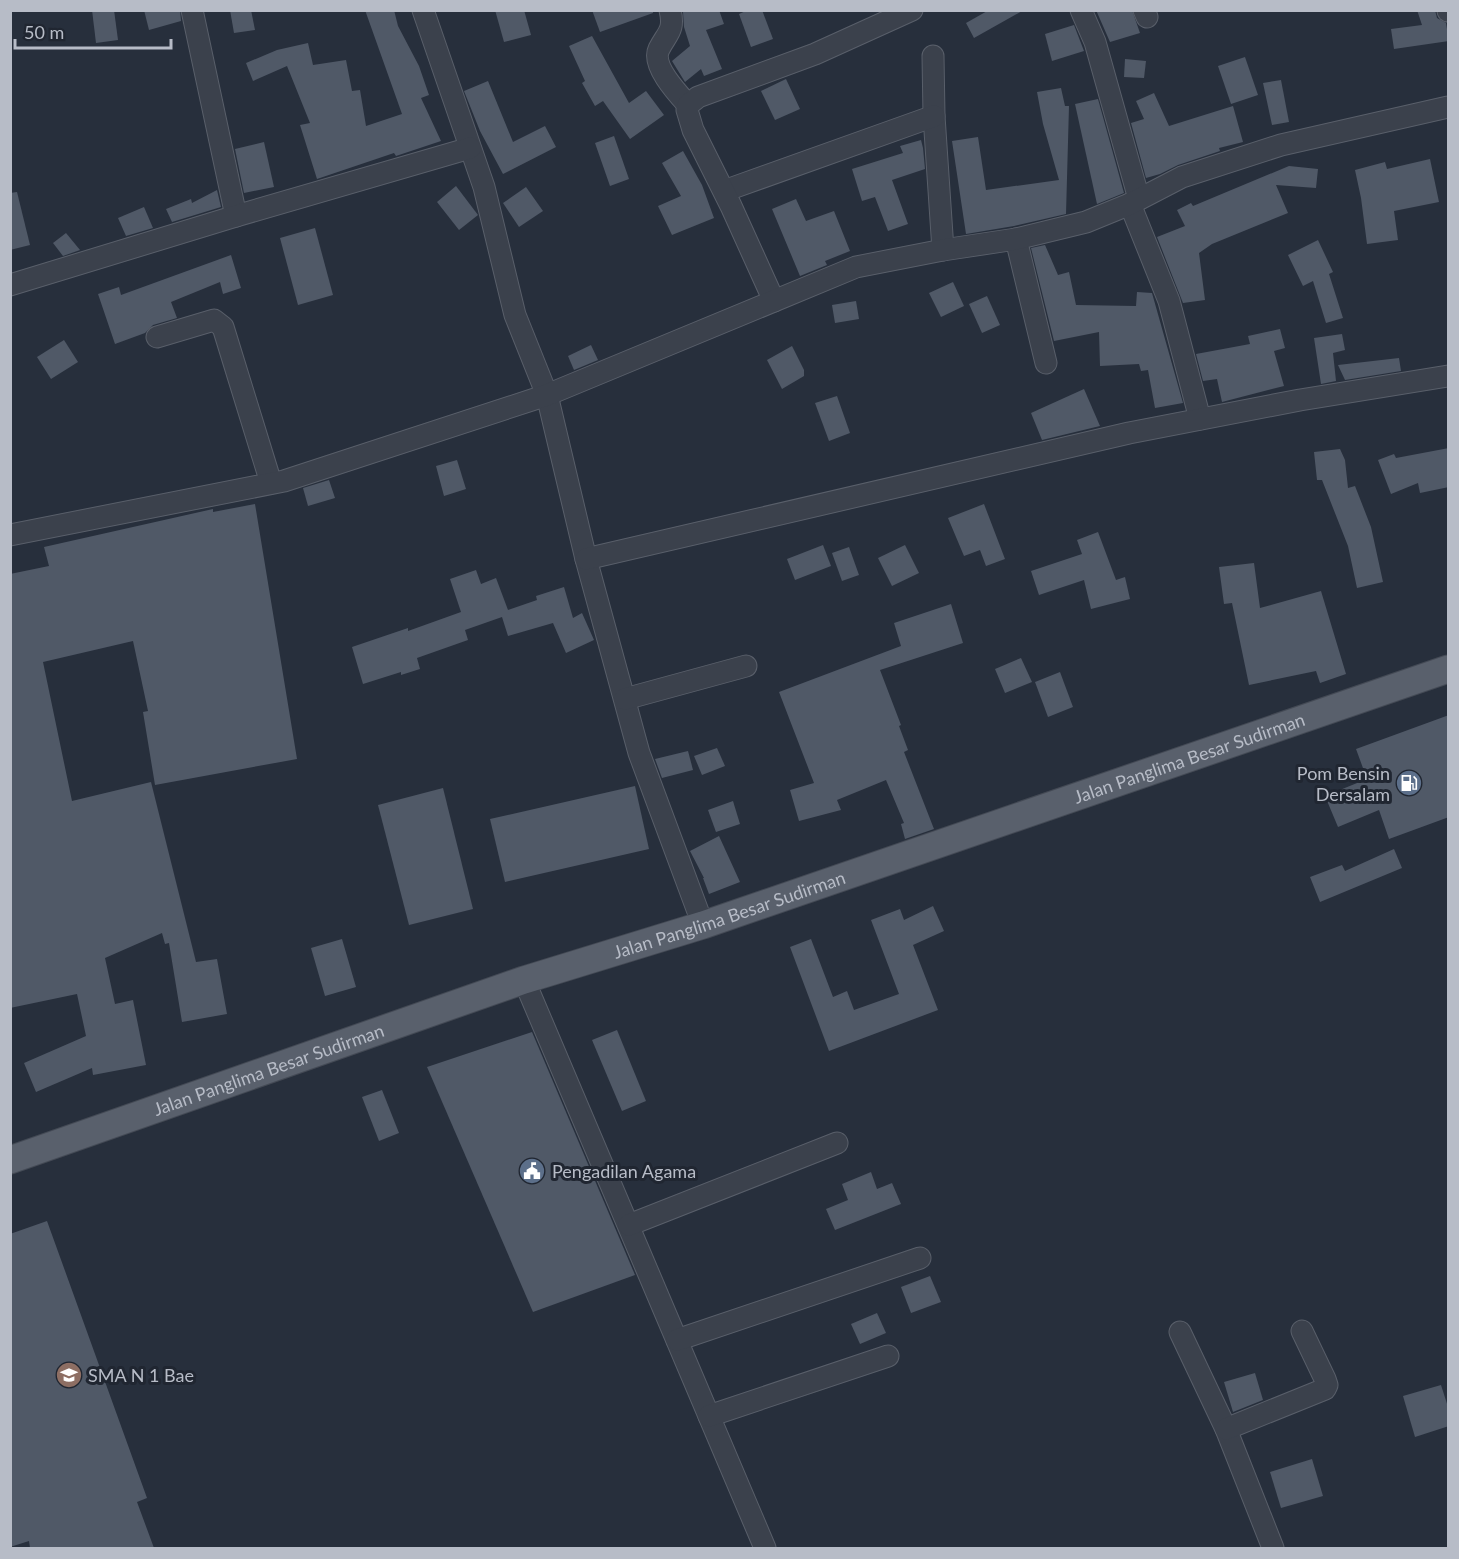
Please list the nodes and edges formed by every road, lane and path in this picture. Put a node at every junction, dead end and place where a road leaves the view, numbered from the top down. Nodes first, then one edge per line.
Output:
1 (192, 10) edge
2 (423, 10) edge
3 (670, 10) edge
4 (912, 10) edge
5 (1081, 10) edge
6 (933, 56) dead end
7 (688, 105) junction
8 (1449, 106) edge
9 (934, 116) junction
10 (470, 148) junction
11 (724, 191) junction
12 (1135, 201) junction
13 (236, 216) junction
14 (1016, 239) junction
15 (943, 250) junction
16 (10, 285) edge
17 (774, 301) junction
18 (157, 337) dead end
19 (1046, 363) dead end
20 (1449, 376) edge
21 (547, 395) junction
22 (1200, 419) junction
23 (271, 483) junction
24 (10, 535) edge
25 (586, 559) junction
26 (746, 666) dead end
27 (1449, 669) edge
28 (625, 699) junction
29 (703, 925) junction
30 (525, 980) junction
31 (837, 1143) dead end
32 (10, 1160) edge
33 (629, 1225) junction
34 (920, 1258) dead end
35 (1302, 1331) dead end
36 (1180, 1332) dead end
37 (677, 1340) junction
38 (888, 1356) dead end
39 (709, 1416) junction
40 (1226, 1429) junction
41 (765, 1548) edge
42 (1273, 1548) edge

1 - 13 street
2 - 10 street
3 - 7 street
4 - 7 street
5 - 12 street
6 - 9 street
7 - 11 street
8 - 12 street
9 - 11 street
9 - 15 street
10 - 13 street
10 - 21 street
11 - 17 street
12 - 14 street
12 - 22 street
13 - 16 street
14 - 15 street
14 - 19 street
15 - 17 street
17 - 21 street
18 - 23 street
20 - 22 street
21 - 23 street
21 - 25 street
22 - 25 street
23 - 24 street
25 - 28 street
26 - 28 street
27 - 29 main road, Jalan Panglima Besar Sudirman
28 - 29 street
29 - 30 main road, Jalan Panglima Besar Sudirman
30 - 32 main road, Jalan Panglima Besar Sudirman
30 - 33 street
31 - 33 street
33 - 37 street
34 - 37 street
35 - 40 street
36 - 40 street
37 - 39 street
38 - 39 street
39 - 41 street
40 - 42 street

